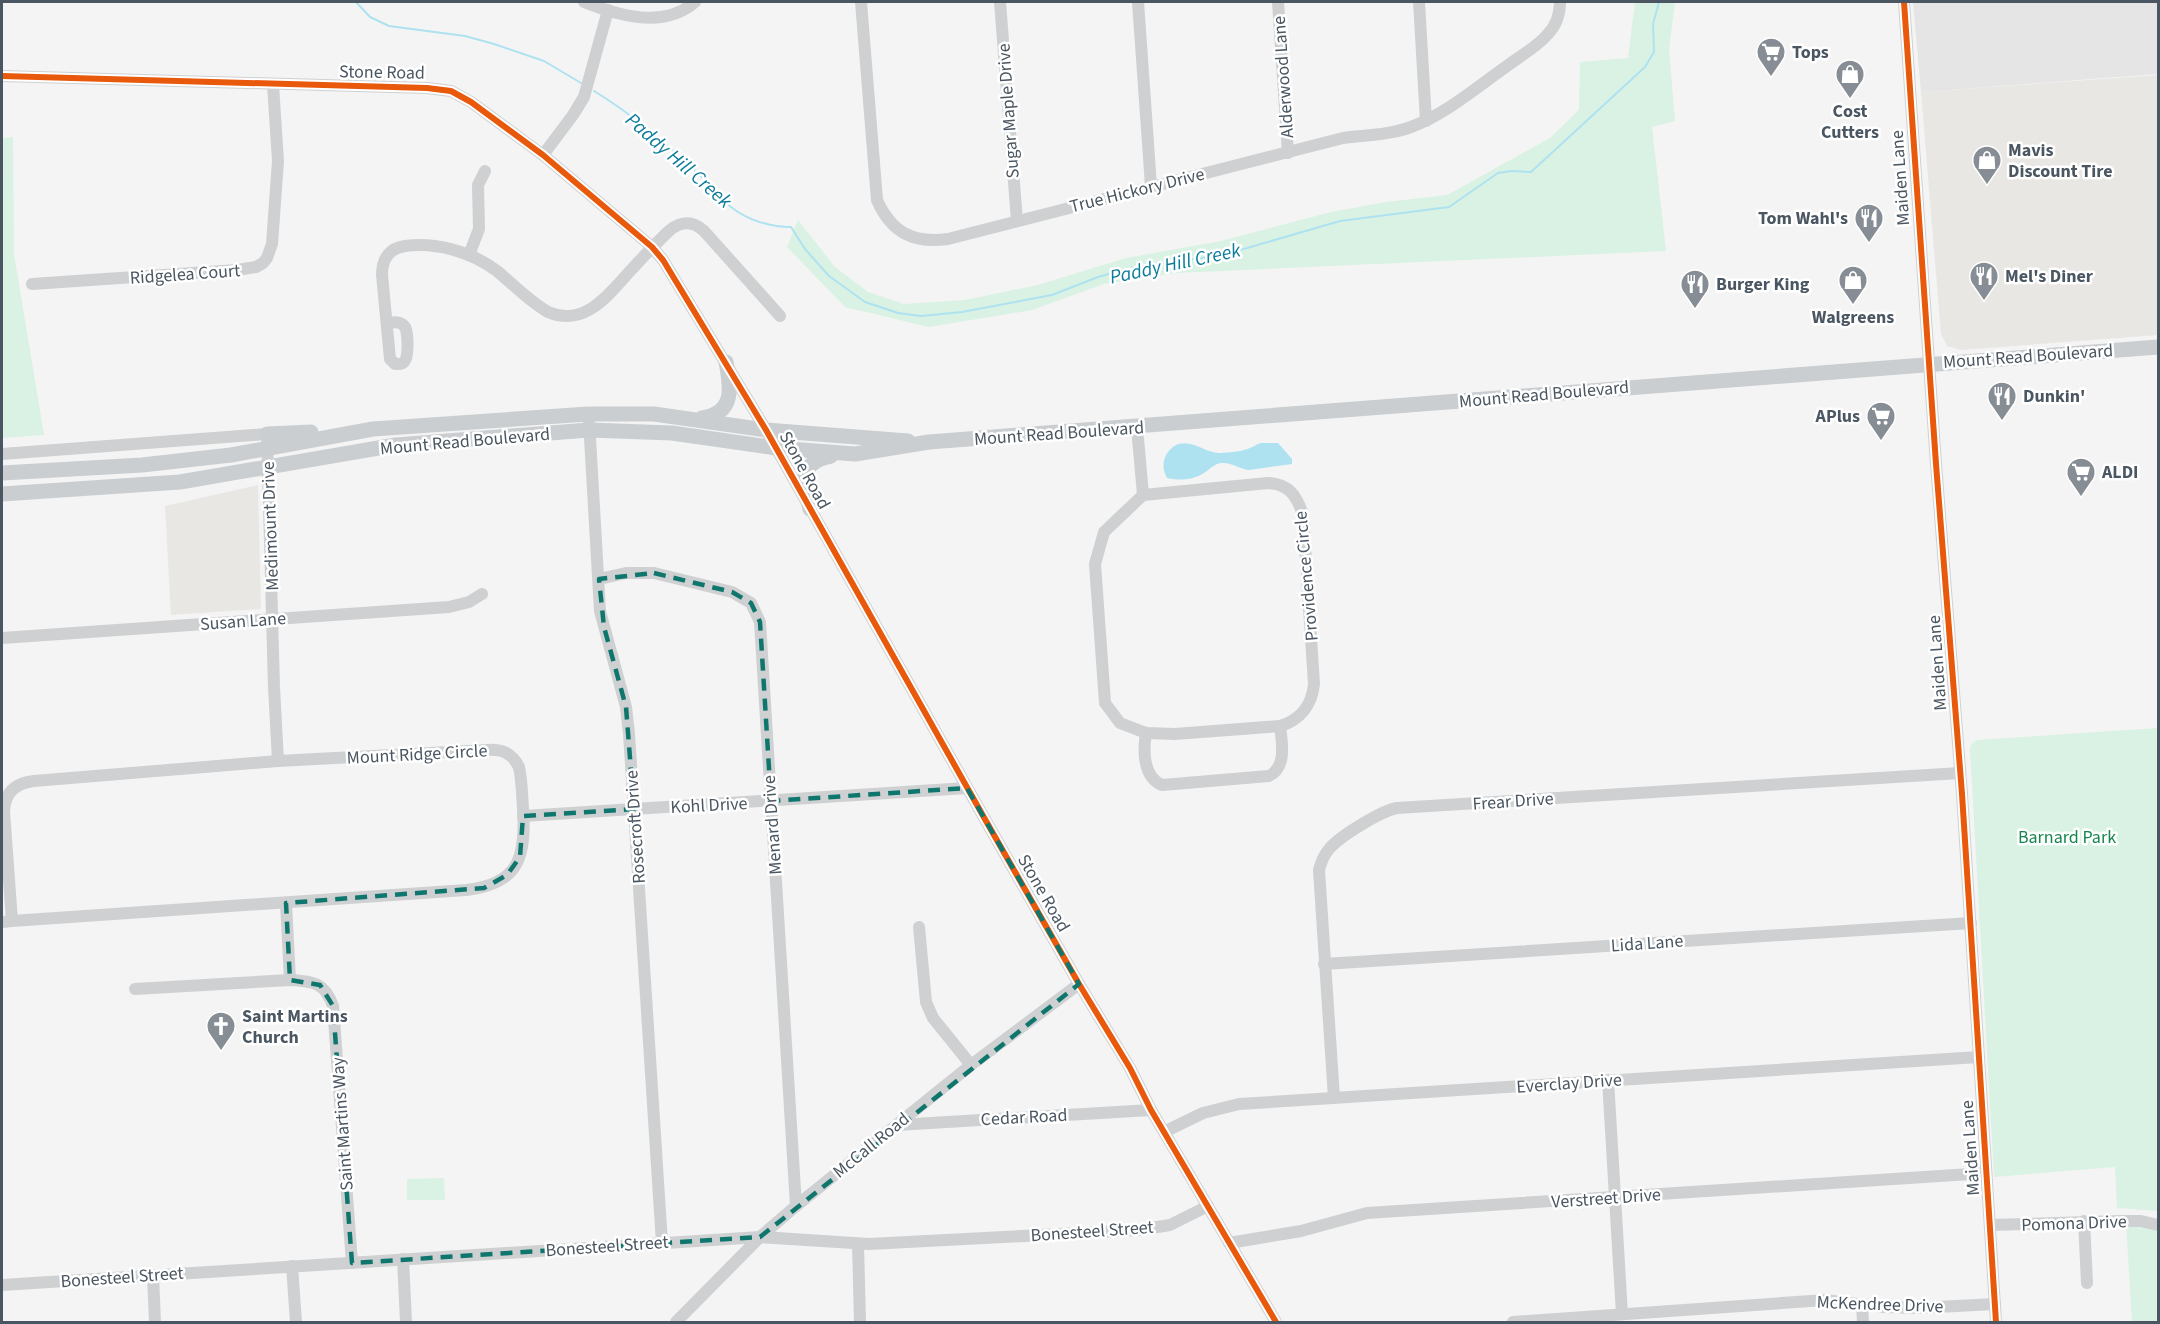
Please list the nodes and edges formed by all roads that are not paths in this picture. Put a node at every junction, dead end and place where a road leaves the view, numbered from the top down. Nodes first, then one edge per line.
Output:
1 (584, 2) edge
2 (695, 2) edge
3 (861, 2) edge
4 (1000, 2) edge
5 (1138, 2) edge
6 (1278, 2) edge
7 (1419, 2) edge
8 (1560, 2) edge
9 (1904, 2) edge
10 (608, 10) junction
11 (2, 76) edge
12 (273, 85) junction
13 (1426, 121) junction
14 (1288, 153) junction
15 (543, 155) junction
16 (485, 171) dead end
17 (1151, 186) junction
18 (1017, 221) junction
19 (652, 247) junction
20 (469, 255) junction
21 (32, 284) dead end
22 (780, 316) dead end
23 (387, 323) dead end
24 (2158, 347) edge
25 (726, 362) junction
26 (1929, 364) junction
27 (693, 419) junction
28 (589, 422) junction
29 (1137, 427) junction
30 (766, 429) junction
31 (268, 441) junction
32 (929, 442) junction
33 (776, 448) junction
34 (844, 453) junction
35 (2, 454) edge
36 (268, 467) junction
37 (2, 474) edge
38 (2, 494) edge
39 (1143, 495) junction
40 (810, 509) junction
41 (599, 579) junction
42 (482, 594) dead end
43 (272, 619) junction
44 (2, 638) edge
45 (1280, 726) junction
46 (1146, 733) junction
47 (278, 761) junction
48 (1960, 773) junction
49 (967, 788) junction
50 (771, 801) junction
51 (634, 809) junction
52 (523, 816) junction
53 (286, 903) junction
54 (7, 921) edge
55 (1971, 923) junction
56 (920, 927) dead end
57 (1324, 964) junction
58 (290, 980) junction
59 (1079, 984) junction
60 (135, 989) dead end
61 (1979, 1057) junction
62 (971, 1065) junction
63 (1608, 1080) junction
64 (1334, 1098) junction
65 (1151, 1110) junction
66 (897, 1125) junction
67 (1164, 1131) junction
68 (1986, 1173) junction
69 (1615, 1197) junction
70 (796, 1206) junction
71 (1208, 1206) junction
72 (2084, 1221) junction
73 (2158, 1224) edge
74 (1990, 1225) junction
75 (760, 1237) junction
76 (662, 1243) junction
77 (1229, 1243) junction
78 (858, 1244) junction
79 (403, 1259) junction
80 (352, 1263) junction
81 (292, 1266) junction
82 (153, 1275) junction
83 (2087, 1284) dead end
84 (2, 1285) edge
85 (1995, 1304) junction
86 (1862, 1305) junction
87 (1622, 1314) junction
88 (155, 1323) edge
89 (296, 1323) edge
90 (406, 1323) edge
91 (676, 1323) edge
92 (860, 1323) edge
93 (1276, 1323) edge
94 (1513, 1323) edge
95 (1863, 1323) edge
96 (1996, 1323) edge

1 - 10 street
2 - 10 street
3 - 18 street, True Hickory Drive
4 - 18 street, Sugar Maple Drive
5 - 17 street
6 - 14 street, Alderwood Lane
7 - 13 street
8 - 13 street, True Hickory Drive
9 - 26 street, Maiden Lane
10 - 15 street
11 - 12 street, Stone Road
12 - 15 street, Stone Road
12 - 21 street, Ridgelea Court
13 - 14 street, True Hickory Drive
14 - 17 street, True Hickory Drive
15 - 19 street, Stone Road
16 - 20 street
17 - 18 street, True Hickory Drive
19 - 20 street
19 - 22 street
19 - 25 street, Stone Road
20 - 23 street
24 - 26 main road, Mount Read Boulevard
25 - 27 main road
25 - 30 street, Stone Road
26 - 29 main road, Mount Read Boulevard
26 - 48 street, Maiden Lane
27 - 28 main road, Mount Read Boulevard
27 - 30 main road, Mount Read Boulevard
28 - 31 main road, Mount Read Boulevard
28 - 33 main road, Mount Read Boulevard
28 - 36 main road, Mount Read Boulevard
28 - 41 street, Rosecroft Drive
29 - 32 main road, Mount Read Boulevard
29 - 39 street
30 - 32 main road, Mount Read Boulevard
30 - 33 street, Stone Road
31 - 35 street, Mount Read Boulevard
31 - 36 street, Medimount Drive
31 - 37 main road, Mount Read Boulevard
32 - 34 main road, Mount Read Boulevard
33 - 34 main road, Mount Read Boulevard
33 - 40 street, Stone Road
34 - 40 main road
36 - 38 main road, Mount Read Boulevard
36 - 43 street, Medimount Drive
39 - 45 street, Providence Circle
39 - 46 street, Providence Circle
40 - 49 street, Stone Road
41 - 50 street, Menard Drive
41 - 51 street, Rosecroft Drive
42 - 43 street, Susan Lane
43 - 44 street, Susan Lane
43 - 47 street, Medimount Drive
45 - 46 street, Providence Circle
45 - 46 street
47 - 52 street, Mount Ridge Circle
47 - 54 street, Mount Ridge Circle
48 - 55 street, Maiden Lane
48 - 57 street, Frear Drive
49 - 50 street, Kohl Drive
49 - 59 street, Stone Road
50 - 51 street, Kohl Drive
50 - 70 street, Menard Drive
51 - 52 street, Kohl Drive
51 - 76 street, Rosecroft Drive
52 - 53 street, Mount Ridge Circle
53 - 54 street, Mount Ridge Circle
53 - 58 street
55 - 57 street, Lida Lane
55 - 61 street, Maiden Lane
56 - 62 street
57 - 64 street, Frear Drive
58 - 60 street, Saint Martins Way
58 - 80 street, Saint Martins Way
59 - 62 street, McCall Road
59 - 65 street, Stone Road
61 - 63 street, Everclay Drive
61 - 68 street, Maiden Lane
62 - 66 street, McCall Road
63 - 64 street, Everclay Drive
63 - 69 street
64 - 67 street, Everclay Drive
65 - 66 street, Cedar Road
65 - 67 street, Stone Road
66 - 70 street, McCall Road
67 - 71 street, Stone Road
68 - 69 street, Verstreet Drive
68 - 74 street, Maiden Lane
69 - 77 street, Verstreet Drive
69 - 87 street
70 - 75 street, McCall Road
71 - 77 street, Stone Road
71 - 78 street, Bonesteel Street
72 - 73 street, Pomona Drive
72 - 74 street, Pomona Drive
72 - 83 street
74 - 85 street, Maiden Lane
75 - 76 street, Bonesteel Street
75 - 78 street, Bonesteel Street
75 - 91 street, McCall Road
76 - 79 street, Bonesteel Street
77 - 93 street, Stone Road
78 - 92 street
79 - 80 street, Bonesteel Street
79 - 90 street
80 - 81 street, Bonesteel Street
81 - 82 street, Bonesteel Street
81 - 89 street
82 - 84 street, Bonesteel Street
82 - 88 street
85 - 86 street, McKendree Drive
85 - 96 street, Maiden Lane
86 - 87 street, McKendree Drive
86 - 95 street
87 - 94 street, McKendree Drive

